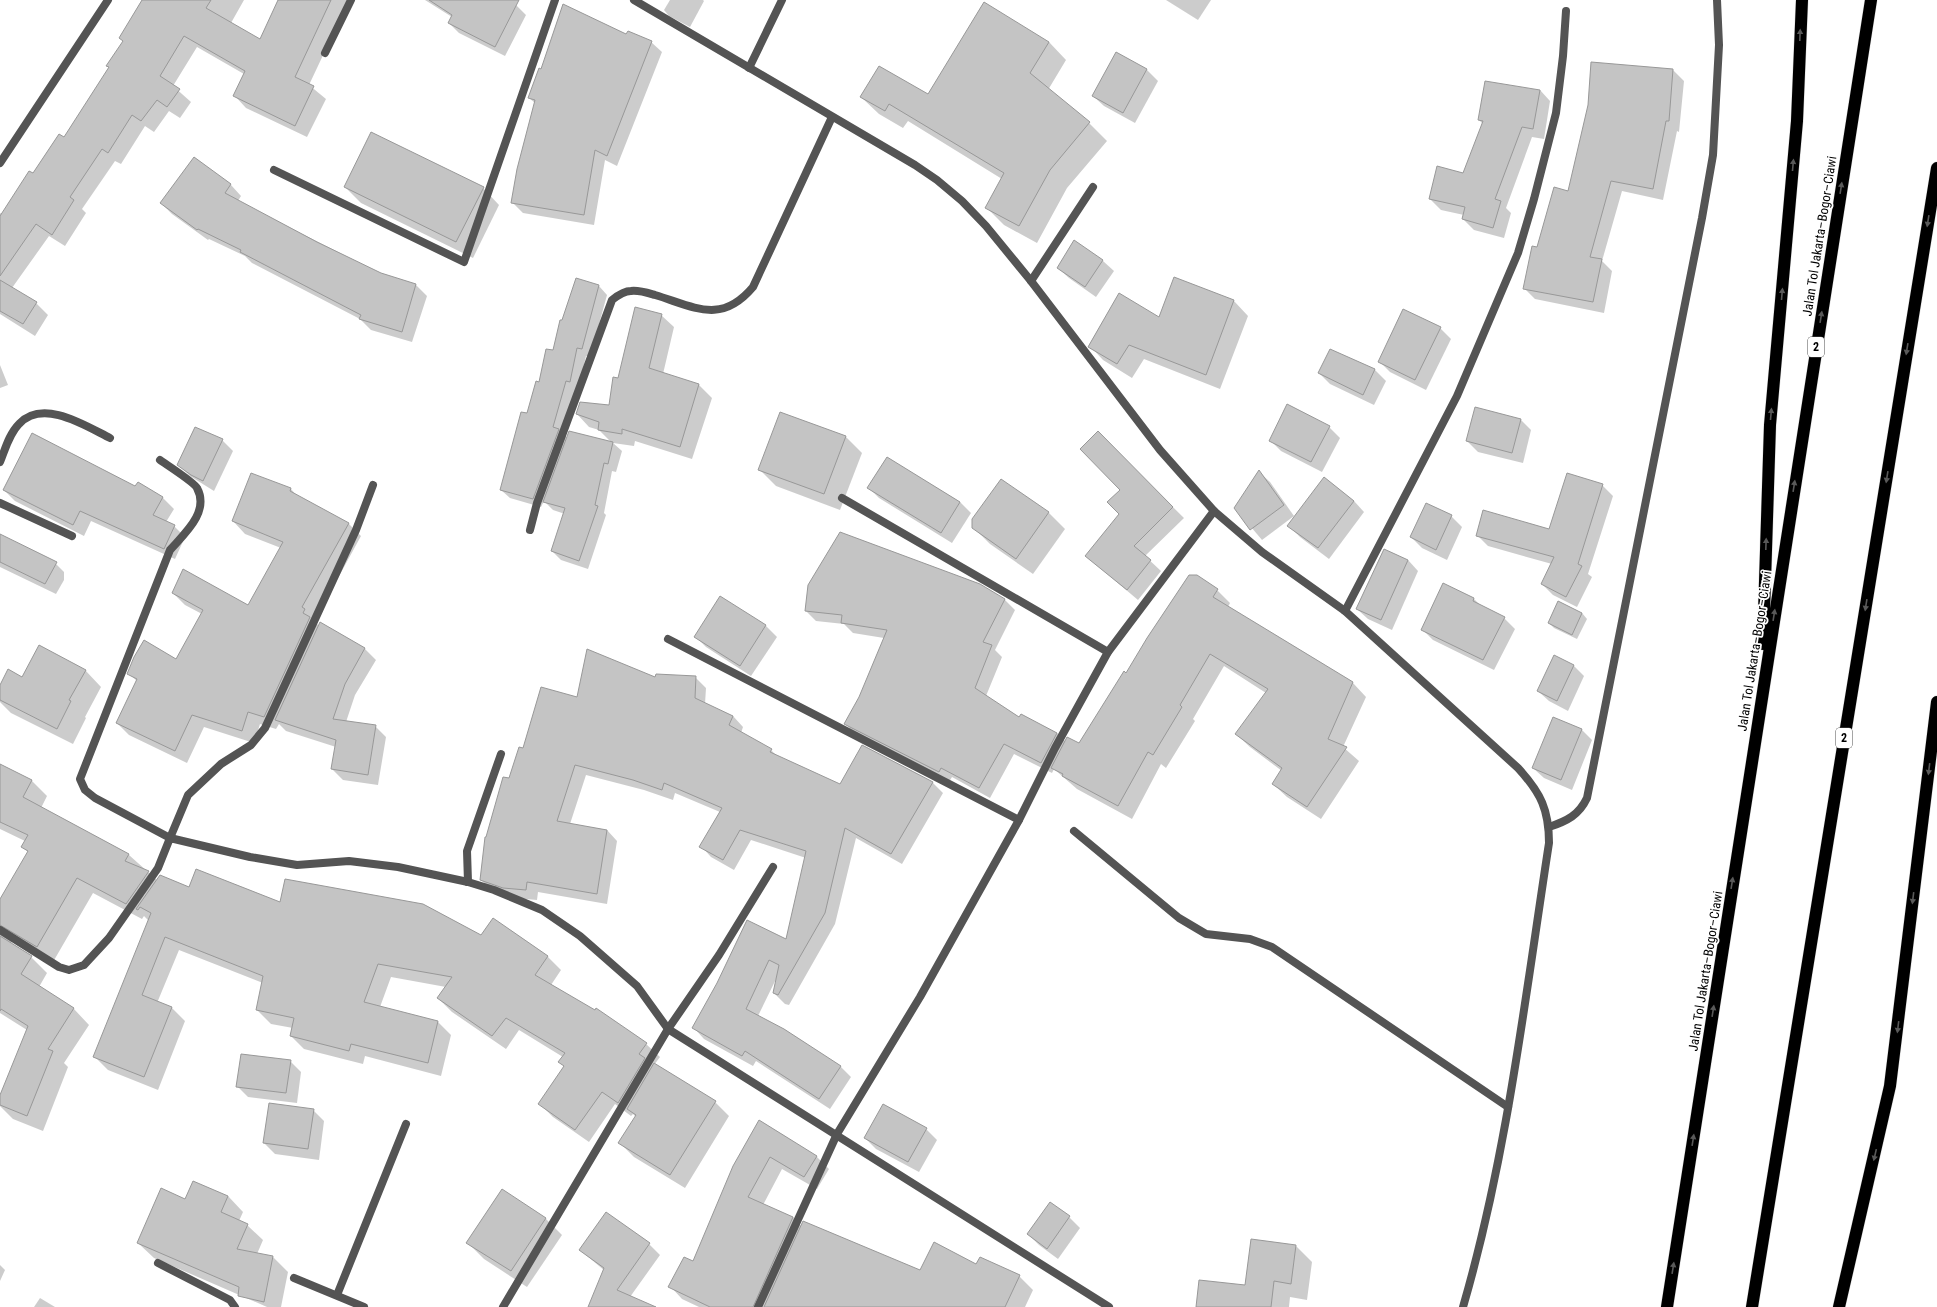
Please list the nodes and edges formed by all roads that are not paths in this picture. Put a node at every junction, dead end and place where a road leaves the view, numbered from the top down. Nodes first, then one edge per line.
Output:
1 (108, 0) edge
2 (351, 0) edge
3 (555, 0) edge
4 (634, 0) edge
5 (782, 0) edge
6 (1718, 0) edge
7 (1802, 0) edge
8 (1871, 0) edge
9 (1566, 11) dead end
10 (325, 53) dead end
11 (749, 68) junction
12 (832, 116) junction
13 (4, 151) edge
14 (0, 163) edge
15 (1937, 168) edge
16 (274, 170) dead end
17 (1093, 187) dead end
18 (1031, 281) junction
19 (110, 438) dead end
20 (160, 460) dead end
21 (0, 462) edge
22 (374, 485) dead end
23 (842, 498) dead end
24 (0, 503) edge
25 (1214, 511) junction
26 (530, 530) dead end
27 (72, 536) dead end
28 (1345, 611) junction
29 (668, 639) dead end
30 (1108, 652) junction
31 (1762, 695) junction
32 (1937, 702) edge
33 (501, 754) dead end
34 (1019, 820) junction
35 (1549, 827) junction
36 (1074, 831) dead end
37 (170, 838) junction
38 (773, 867) dead end
39 (468, 882) junction
40 (0, 930) edge
41 (668, 1029) junction
42 (1508, 1107) junction
43 (406, 1124) dead end
44 (837, 1134) junction
45 (158, 1263) dead end
46 (294, 1278) dead end
47 (337, 1295) junction
48 (235, 1307) edge
49 (364, 1307) edge
50 (503, 1307) edge
51 (758, 1307) edge
52 (1109, 1307) edge
53 (1463, 1307) edge
54 (1667, 1307) edge
55 (1752, 1307) edge
56 (1839, 1307) edge

1 - 13 street
2 - 10 street
3 - 16 street
4 - 11 street
5 - 11 street
6 - 35 street
31 -> 7 highway
31 -> 8 highway, Jalan Tol Jakarta–Bogor–Ciawi / 2
9 - 28 street
11 - 12 street
12 - 18 street
12 - 26 street
13 - 14 street
15 -> 55 highway, 2
17 - 18 street
18 - 25 street
19 - 21 street
20 - 37 street
22 - 37 street
23 - 30 street
24 - 27 street
25 - 28 street
25 - 30 street
28 - 35 street
29 - 34 street
30 - 34 street
54 -> 31 highway, Jalan Tol Jakarta–Bogor–Ciawi / 2
32 -> 56 highway
33 - 39 street
34 - 44 street
35 - 42 street
36 - 42 street
37 - 39 street
37 - 40 street
38 - 41 street
39 - 41 street
41 - 44 street
41 - 50 street
42 - 53 street
43 - 47 street
44 - 51 street
44 - 52 street
45 - 48 street
46 - 47 street
47 - 49 street

